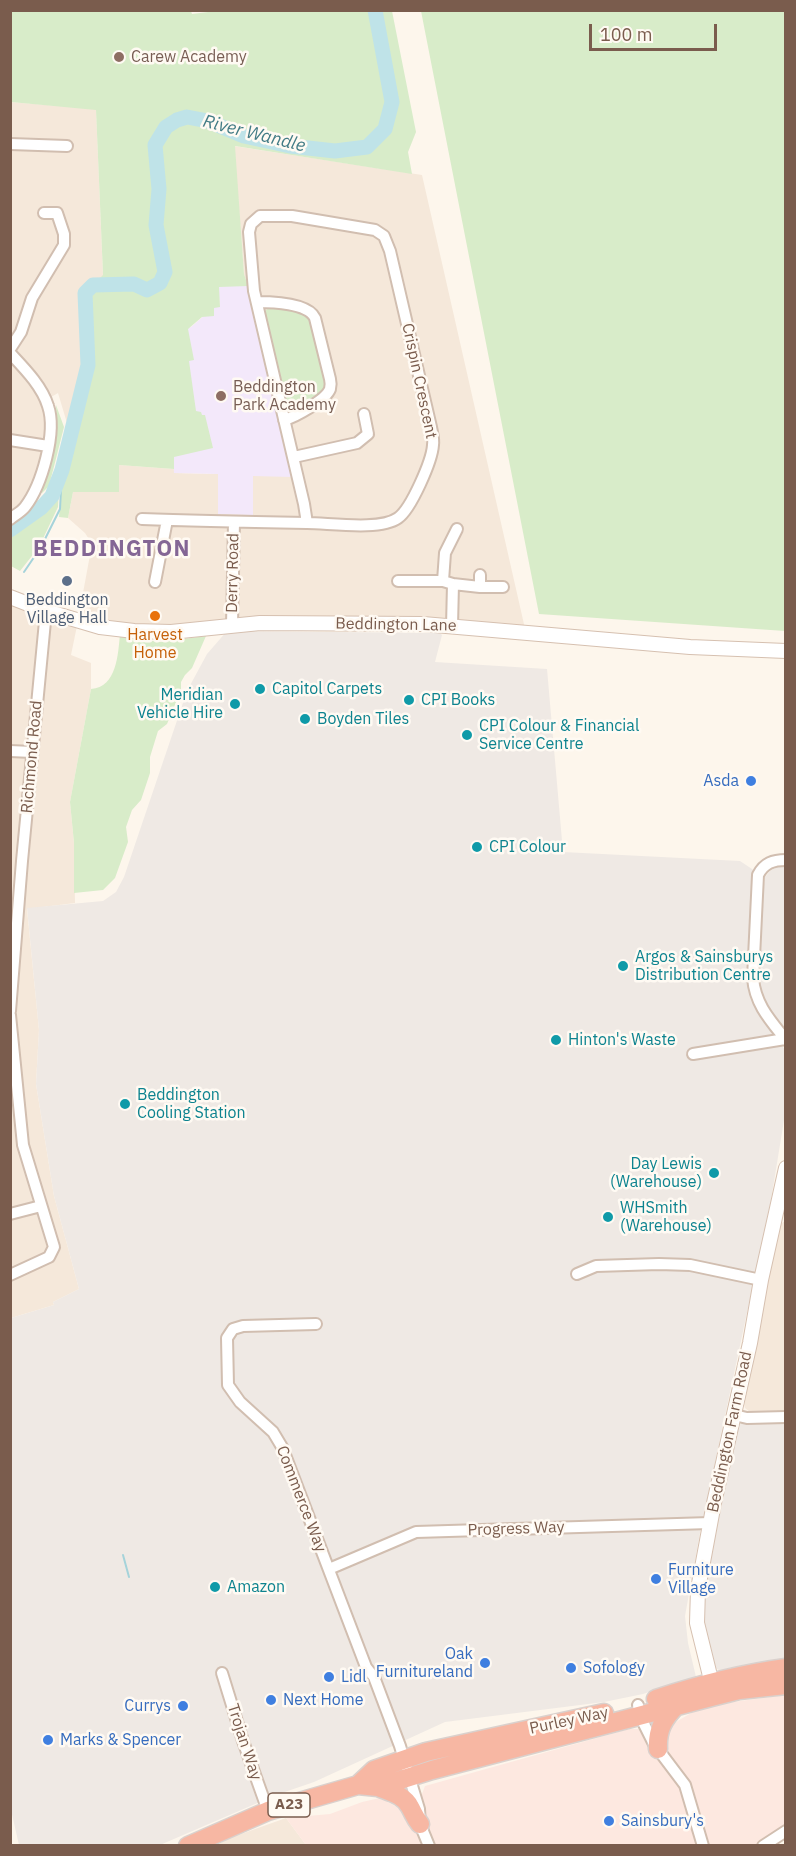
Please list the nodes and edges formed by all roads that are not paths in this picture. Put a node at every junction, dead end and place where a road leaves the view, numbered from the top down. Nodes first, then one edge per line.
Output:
1 (10, 144) edge
2 (67, 146) dead end
3 (44, 213) dead end
4 (257, 302) junction
5 (10, 349) edge
6 (10, 353) edge
7 (364, 414) dead end
8 (284, 420) junction
9 (10, 440) edge
10 (48, 446) junction
11 (294, 457) junction
12 (10, 519) edge
13 (142, 519) dead end
14 (167, 520) junction
15 (234, 522) junction
16 (307, 523) junction
17 (457, 529) dead end
18 (480, 575) dead end
19 (398, 581) dead end
20 (155, 582) dead end
21 (448, 582) junction
22 (480, 587) junction
23 (503, 587) dead end
24 (13, 598) edge
25 (46, 611) junction
26 (232, 625) junction
27 (452, 626) junction
28 (786, 651) edge
29 (10, 751) edge
30 (32, 752) junction
31 (786, 860) edge
32 (16, 861) edge
33 (14, 914) edge
34 (10, 1013) edge
35 (785, 1039) edge
36 (693, 1054) dead end
37 (13, 1082) edge
38 (786, 1168) edge
39 (41, 1206) junction
40 (10, 1214) edge
41 (577, 1274) dead end
42 (10, 1275) edge
43 (760, 1280) junction
44 (316, 1324) dead end
45 (734, 1415) junction
46 (786, 1417) edge
47 (710, 1523) junction
48 (329, 1569) junction
49 (786, 1668) edge
50 (222, 1673) dead end
51 (786, 1685) edge
52 (713, 1689) junction
53 (677, 1705) junction
54 (639, 1711) junction
55 (658, 1749) junction
56 (407, 1768) junction
57 (358, 1785) junction
58 (378, 1787) junction
59 (268, 1811) junction
60 (420, 1824) junction
61 (786, 1831) edge
62 (221, 1838) edge
63 (188, 1845) edge
64 (429, 1845) edge
65 (703, 1845) edge
66 (763, 1845) edge

1 - 2 street
3 - 5 street
4 - 8 street
4 - 8 street
4 - 16 street, Crispin Crescent
6 - 10 street
7 - 11 street
8 - 11 street
9 - 10 street
10 - 12 street
11 - 16 street
13 - 14 street, Crispin Crescent
14 - 15 street, Crispin Crescent
14 - 20 street
15 - 16 street, Crispin Crescent
15 - 26 street, Derry Road
17 - 21 street
18 - 22 street
19 - 21 street
21 - 22 street
21 - 27 street
22 - 23 street
24 - 25 main road, Beddington Lane
25 - 26 main road, Beddington Lane
25 - 30 street, Richmond Road
26 - 27 main road, Beddington Lane
27 - 28 main road, Beddington Lane
29 - 30 street
30 - 32 street, Richmond Road
31 - 35 street
32 - 33 street, Richmond Road
33 - 34 street, Richmond Road
34 - 37 street, Richmond Road
35 - 36 street
37 - 39 street, Richmond Road
38 - 43 main road, Beddington Farm Road
39 - 40 street
39 - 42 street, Richmond Road
41 - 43 street
43 - 45 main road, Beddington Farm Road
44 - 48 street, Commerce Way
45 - 46 street
45 - 47 main road, Beddington Farm Road
47 - 48 street, Progress Way
47 - 52 main road, Beddington Farm Road
48 - 56 street, Commerce Way
49 - 52 highway, Purley Way / A23
50 - 59 street, Trojan Way
51 - 52 highway, Purley Way / A23
52 - 53 highway, Purley Way / A23
52 - 54 highway, Purley Way / A23
53 - 54 highway, Purley Way / A23
53 - 55 highway
54 - 55 street
54 - 56 highway, Purley Way / A23
55 - 65 street
56 - 57 highway, Purley Way / A23
56 - 58 highway, Purley Way / A23
56 - 60 street, Commerce Way
57 - 58 highway, Purley Way / A23
57 - 59 highway, Purley Way / A23
58 - 60 highway
59 - 62 highway, Purley Way / A23
60 - 64 street, Commerce Way
61 - 66 street
62 - 63 highway, Purley Way / A23

